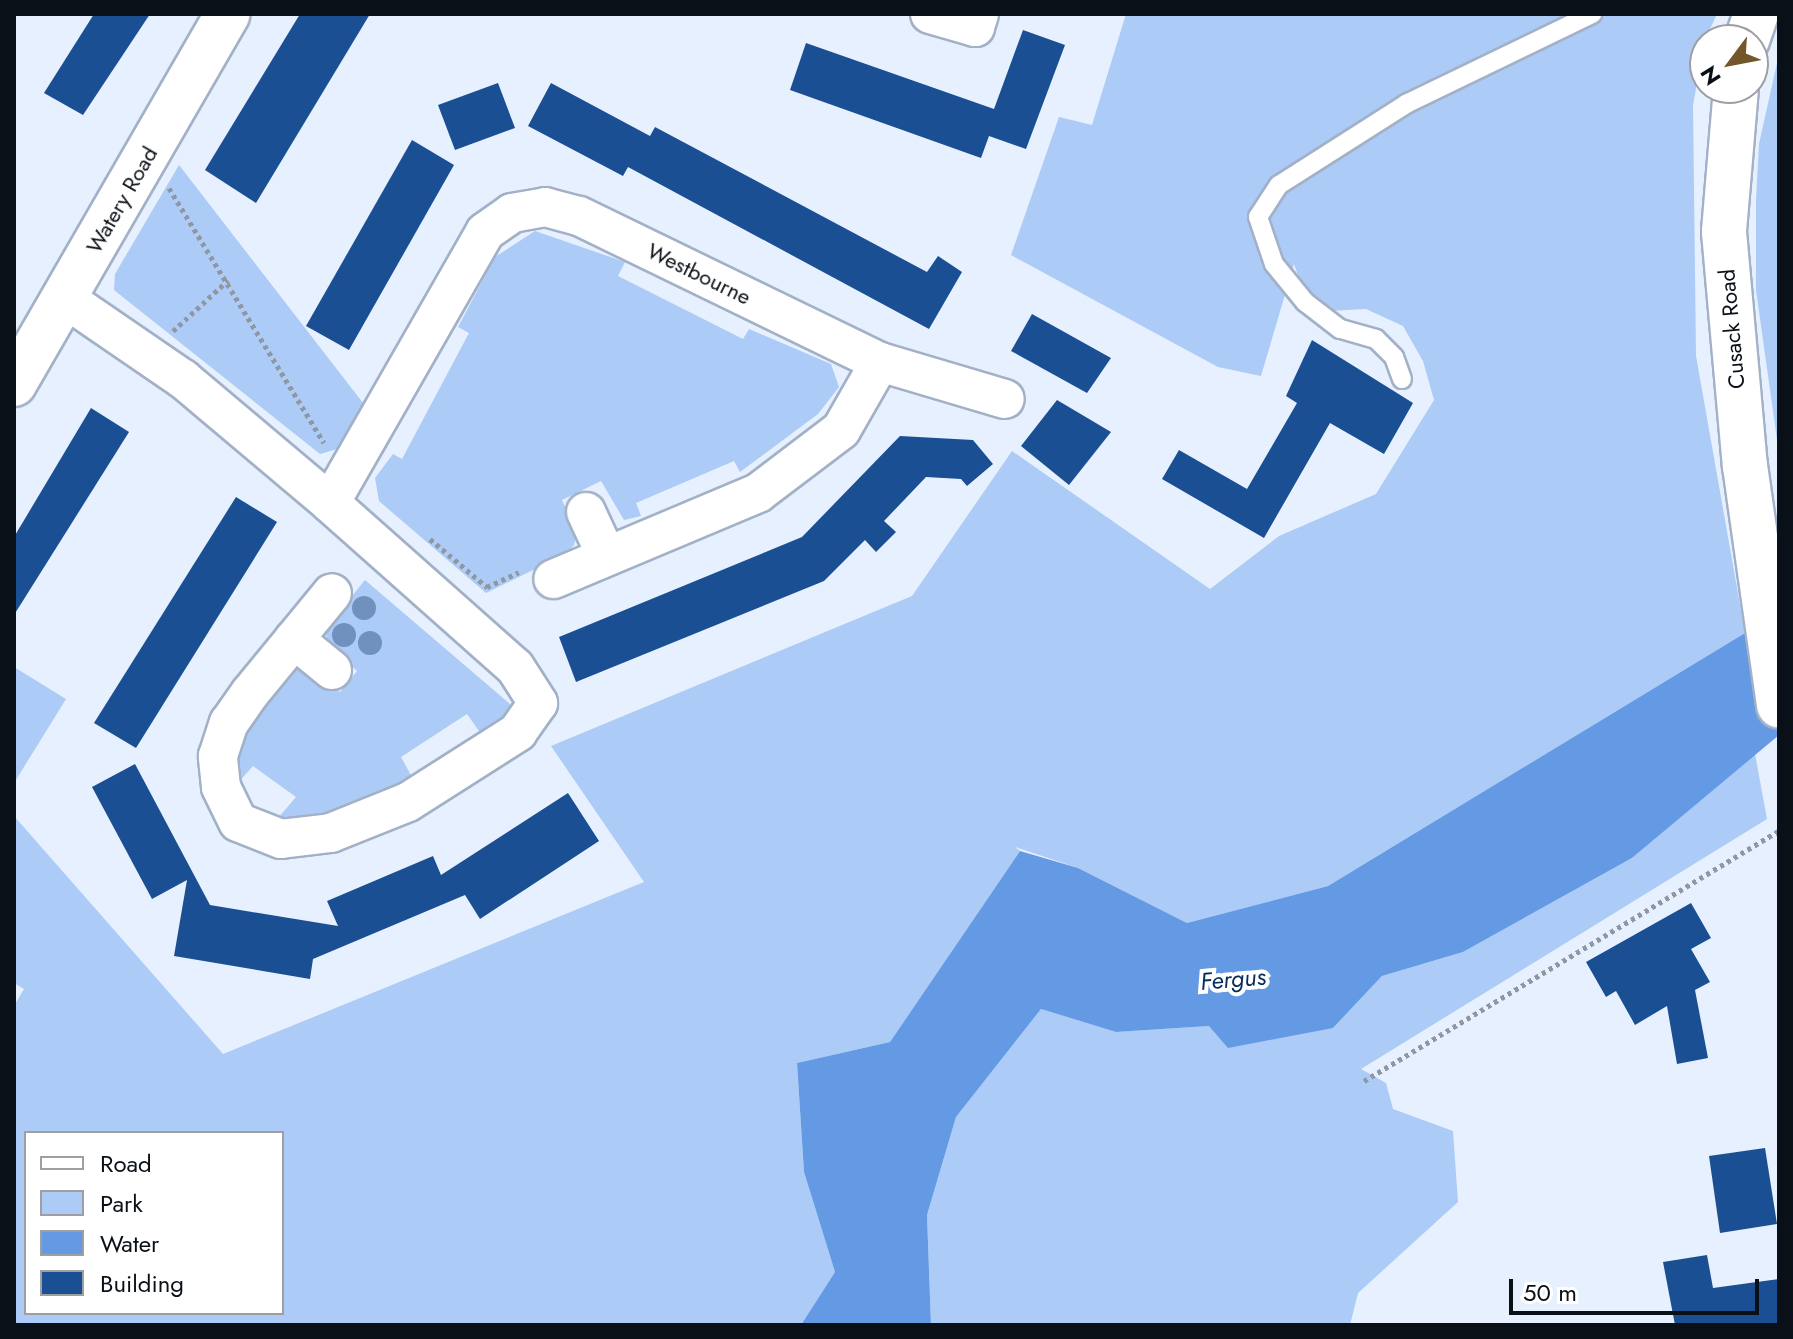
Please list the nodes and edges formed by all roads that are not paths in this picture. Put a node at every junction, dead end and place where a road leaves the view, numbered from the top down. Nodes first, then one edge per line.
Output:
1 (228, 14) edge
2 (930, 14) edge
3 (979, 14) edge
4 (1592, 14) edge
5 (1735, 104) edge
6 (66, 299) junction
7 (880, 362) junction
8 (1402, 379) dead end
9 (14, 384) edge
10 (1005, 399) dead end
11 (338, 490) junction
12 (586, 512) dead end
13 (606, 555) junction
14 (553, 579) road end
15 (332, 593) dead end
16 (294, 639) junction
17 (332, 670) dead end
18 (1779, 706) edge

1 - 6 main road, Watery Road
2 - 3 street
4 - 8 lane
5 - 18 main road, Cusack Road
6 - 9 main road, Watery Road
6 - 11 street
7 - 10 street, Westbourne
7 - 11 street, Westbourne
7 - 13 street
11 - 16 street
12 - 13 street
13 - 14 street
15 - 16 street
16 - 17 street

